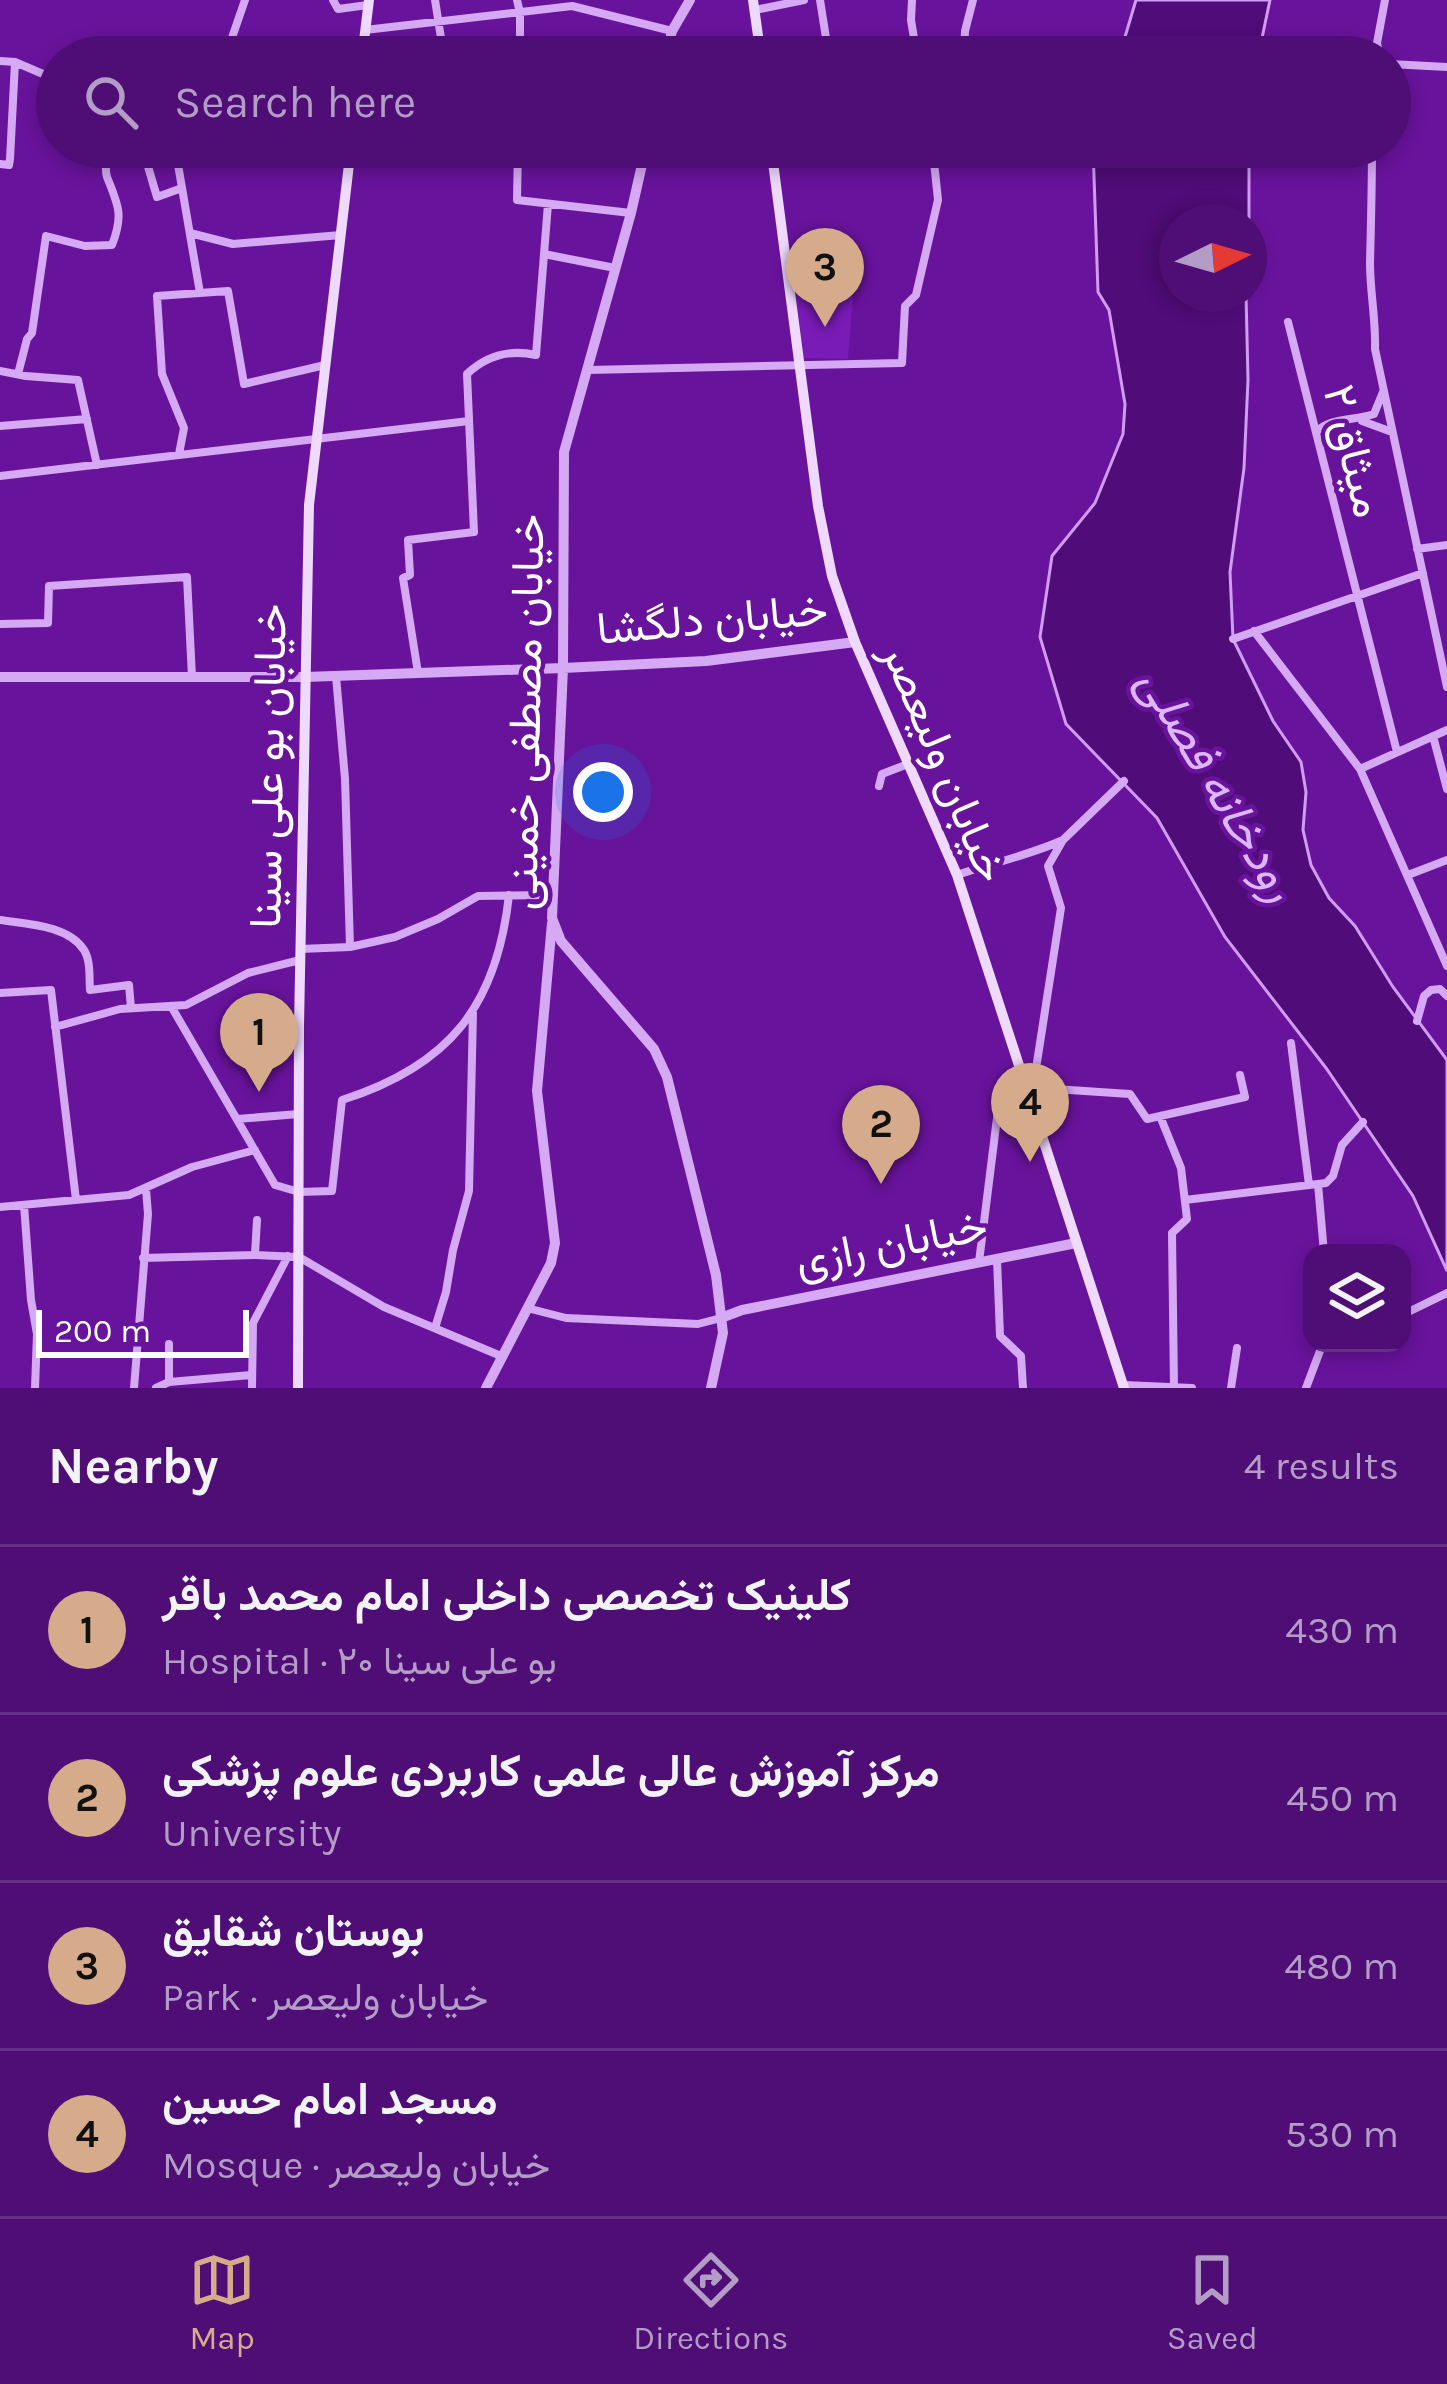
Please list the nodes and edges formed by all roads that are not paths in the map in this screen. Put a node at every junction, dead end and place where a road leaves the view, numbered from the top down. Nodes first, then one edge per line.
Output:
1 (244, 0) edge
2 (333, 0) edge
3 (435, 0) edge
4 (517, 0) edge
5 (690, 0) edge
6 (804, 0) edge
7 (820, 0) edge
8 (912, 0) edge
9 (973, 0) edge
10 (1385, 0) edge
11 (368, 3) edge
12 (754, 5) edge
13 (520, 13) junction
14 (439, 22) junction
15 (672, 32) junction
16 (364, 35) junction
17 (232, 36) edge
18 (360, 36) edge
19 (441, 36) edge
20 (520, 36) edge
21 (671, 36) edge
22 (758, 36) edge
23 (826, 36) edge
24 (914, 36) edge
25 (964, 36) edge
26 (1378, 36) edge
27 (0, 61) edge
28 (15, 62) junction
29 (1411, 65) edge
30 (1447, 67) edge
31 (36, 71) edge
32 (4, 164) edge
33 (105, 168) edge
34 (148, 168) edge
35 (178, 168) edge
36 (349, 168) edge
37 (518, 168) edge
38 (641, 168) edge
39 (774, 168) edge
40 (935, 168) edge
41 (1372, 168) edge
42 (182, 188) junction
43 (548, 204) junction
44 (631, 213) junction
45 (190, 233) junction
46 (341, 235) junction
47 (544, 254) junction
48 (615, 268) junction
49 (200, 293) junction
50 (1288, 322) dead end
51 (325, 365) junction
52 (799, 365) junction
53 (587, 370) junction
54 (0, 371) edge
55 (18, 374) junction
56 (1384, 391) junction
57 (1310, 409) junction
58 (87, 419) junction
59 (1354, 420) junction
60 (469, 421) junction
61 (1339, 421) junction
62 (0, 426) edge
63 (1316, 432) junction
64 (1392, 432) junction
65 (316, 439) junction
66 (179, 455) junction
67 (97, 465) junction
68 (0, 476) edge
69 (1447, 544) edge
70 (1418, 549) junction
71 (1423, 573) junction
72 (1357, 595) junction
73 (0, 624) edge
74 (1254, 631) junction
75 (1233, 639) dead end
76 (855, 642) junction
77 (563, 668) junction
78 (418, 673) junction
79 (336, 676) junction
80 (0, 677) edge
81 (192, 677) junction
82 (305, 677) junction
83 (1447, 685) edge
84 (1447, 730) edge
85 (1433, 736) junction
86 (1396, 752) junction
87 (908, 764) junction
88 (1360, 769) junction
89 (1124, 781) dead end
90 (879, 786) dead end
91 (1447, 789) edge
92 (1064, 840) junction
93 (1447, 860) edge
94 (957, 875) junction
95 (1408, 875) junction
96 (509, 895) junction
97 (554, 895) junction
98 (552, 917) junction
99 (0, 920) edge
100 (350, 946) junction
101 (300, 954) junction
102 (1447, 965) edge
103 (0, 993) edge
104 (1447, 996) edge
105 (171, 1006) junction
106 (131, 1007) junction
107 (473, 1011) junction
108 (1417, 1021) dead end
109 (55, 1028) junction
110 (1291, 1043) dead end
111 (1240, 1075) dead end
112 (1028, 1092) junction
113 (299, 1114) junction
114 (1160, 1116) junction
115 (237, 1119) junction
116 (1363, 1122) dead end
117 (255, 1150) junction
118 (1314, 1185) junction
119 (146, 1190) junction
120 (299, 1192) junction
121 (76, 1200) junction
122 (1185, 1200) junction
123 (23, 1205) junction
124 (0, 1208) edge
125 (256, 1220) dead end
126 (1076, 1243) junction
127 (1323, 1244) edge
128 (255, 1255) junction
129 (294, 1257) junction
130 (143, 1258) junction
131 (997, 1259) junction
132 (980, 1262) junction
133 (1447, 1293) edge
134 (526, 1307) junction
135 (1411, 1311) edge
136 (721, 1318) junction
137 (435, 1328) junction
138 (170, 1344) dead end
139 (1237, 1348) dead end
140 (1320, 1352) edge
141 (501, 1356) junction
142 (251, 1375) junction
143 (170, 1382) junction
144 (1123, 1387) edge
145 (1174, 1387) edge
146 (34, 1388) edge
147 (134, 1388) edge
148 (157, 1388) edge
149 (252, 1388) edge
150 (298, 1388) edge
151 (486, 1388) edge
152 (711, 1388) edge
153 (1023, 1388) edge
154 (1192, 1388) edge
155 (1231, 1388) edge
156 (1306, 1388) edge

1 - 17 street
2 - 11 street
3 - 14 street
4 - 13 street
5 - 15 street
6 - 12 street
7 - 23 street
8 - 24 street
9 - 25 street
10 - 26 street
11 - 16 main road
12 - 22 main road
13 - 14 street
13 - 15 street
13 - 20 street
14 - 16 street
14 - 19 street
15 - 21 street
16 - 18 street
27 - 28 street
28 - 31 street
28 - 32 street
29 - 30 street
33 - 55 street
34 - 42 street
35 - 42 street
36 - 46 main road, خیابان بو علی سینا
37 - 43 street
38 - 44 street, خیابان مصطفی خمینی
39 - 52 main road, خیابان ولیعصر
40 - 52 street
41 - 56 street
42 - 45 street
43 - 44 street
43 - 47 street
44 - 48 street, خیابان مصطفی خمینی
45 - 46 street
45 - 49 street
46 - 51 main road, خیابان بو علی سینا
47 - 48 street
47 - 60 street
48 - 53 street, خیابان مصطفی خمینی
49 - 51 street
49 - 66 street
50 - 57 street, میثاق ۲
51 - 65 main road, خیابان بو علی سینا
52 - 53 street
52 - 76 main road, خیابان ولیعصر
53 - 77 street, خیابان مصطفی خمینی
54 - 55 street
55 - 58 street
56 - 59 street
56 - 64 street
57 - 61 street
57 - 63 street, میثاق ۲
58 - 62 street
58 - 67 street
59 - 61 street
59 - 64 street
60 - 65 street
60 - 78 street
61 - 63 street
63 - 72 street, میثاق ۲
64 - 70 street
65 - 66 street
65 - 82 main road, خیابان بو علی سینا
66 - 67 street
67 - 68 street
69 - 70 street
70 - 71 street
71 - 72 street
71 - 83 street
72 - 74 street
72 - 86 street, میثاق ۲
73 - 81 street
74 - 75 street
74 - 88 street
76 - 77 street, خیابان دلگشا
76 - 87 main road, خیابان ولیعصر
77 - 78 street, خیابان دلگشا
77 - 97 street, خیابان مصطفی خمینی
78 - 79 street, خیابان دلگشا
79 - 82 street, خیابان دلگشا
79 - 100 street
80 - 81 street, خیابان دلگشا
81 - 82 street, خیابان دلگشا
82 - 101 main road, خیابان بو علی سینا
84 - 85 street
85 - 86 street
85 - 91 street
86 - 88 street
87 - 90 street
87 - 94 main road, خیابان ولیعصر
88 - 95 street
89 - 92 street
92 - 94 street
92 - 112 street
93 - 95 street
94 - 112 main road, خیابان ولیعصر
95 - 102 street
96 - 97 street
96 - 100 street
96 - 107 street
97 - 98 street, خیابان مصطفی خمینی
98 - 134 street
98 - 136 street, خیابان مصطفی خمینی
99 - 106 street
100 - 101 street
101 - 105 street
101 - 113 main road, خیابان بو علی سینا
103 - 109 street
104 - 108 street
105 - 106 street
105 - 115 street
106 - 109 street
107 - 120 street
107 - 137 street
109 - 121 street
110 - 118 street
111 - 114 street
112 - 114 street
112 - 126 main road, خیابان ولیعصر
112 - 132 street
113 - 115 street
113 - 120 main road, خیابان بو علی سینا
114 - 122 street
115 - 117 street
116 - 118 street
117 - 119 street
117 - 120 street
118 - 122 street
118 - 127 street
119 - 121 street
119 - 130 street
120 - 129 main road, خیابان بو علی سینا
121 - 123 street
122 - 145 street
123 - 124 street
123 - 146 street
125 - 128 street
126 - 131 street, خیابان رازی
126 - 144 main road, خیابان ولیعصر
128 - 129 street
128 - 130 street
129 - 137 street
129 - 142 street
129 - 150 main road, خیابان بو علی سینا
130 - 147 street
131 - 132 street, خیابان رازی
131 - 153 street
132 - 136 street, خیابان رازی
133 - 135 street
134 - 136 street
134 - 141 street
136 - 152 street, خیابان مصطفی خمینی
137 - 141 street
138 - 143 street
139 - 155 street
140 - 156 street
141 - 151 street
142 - 143 street
142 - 149 street
143 - 148 street
144 - 145 street
145 - 154 street

